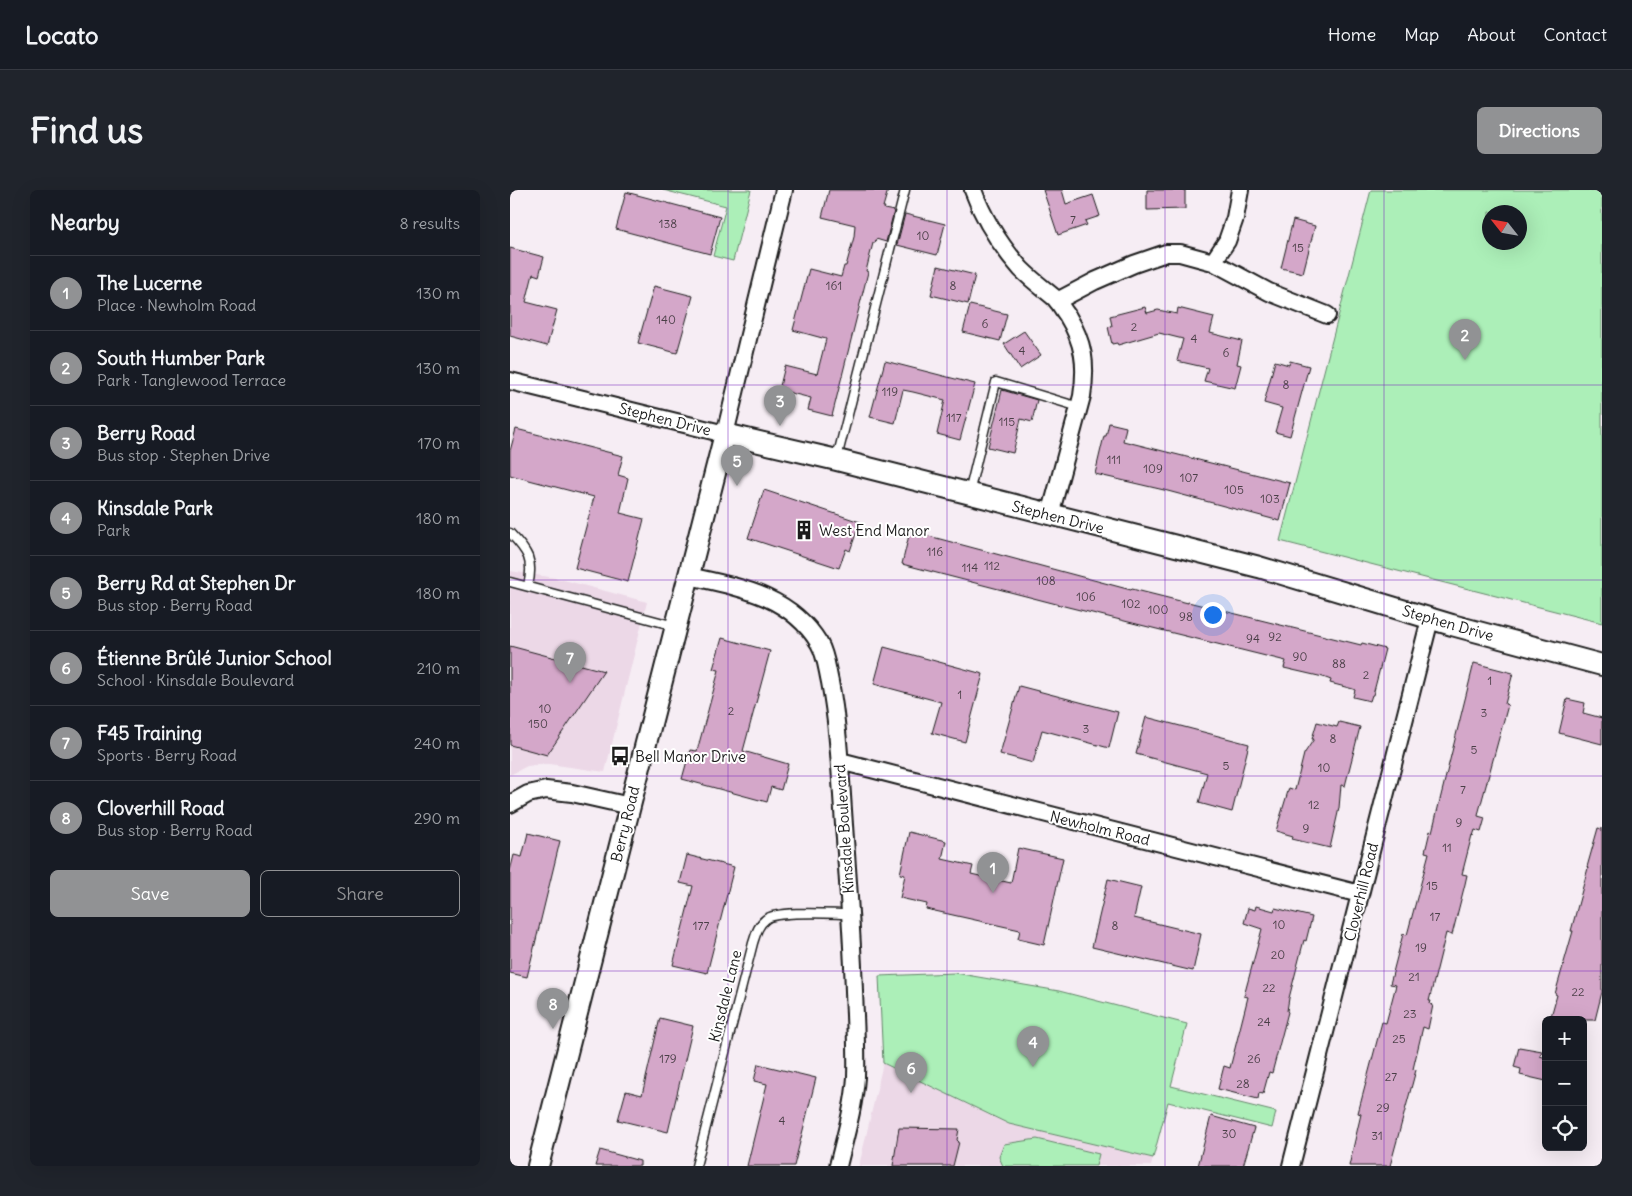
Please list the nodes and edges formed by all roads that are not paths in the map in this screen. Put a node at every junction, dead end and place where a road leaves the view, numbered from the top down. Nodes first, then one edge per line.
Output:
1 (784, 190) edge
2 (905, 190) edge
3 (973, 190) edge
4 (1240, 190) edge
5 (1213, 262) junction
6 (1057, 301) junction
7 (1327, 315) dead end
8 (510, 381) edge
9 (1079, 407) junction
10 (725, 434) junction
11 (837, 460) junction
12 (968, 495) junction
13 (1050, 515) junction
14 (510, 533) edge
15 (689, 576) junction
16 (510, 582) edge
17 (528, 586) junction
18 (1430, 619) junction
19 (676, 626) junction
20 (1602, 665) edge
21 (840, 762) junction
22 (510, 804) edge
23 (630, 806) junction
24 (1360, 894) junction
25 (850, 914) junction
26 (538, 1166) edge
27 (696, 1166) edge
28 (838, 1166) edge
29 (1291, 1166) edge

1 - 10 street, Berry Road
2 - 11 lane
3 - 6 street
4 - 5 street
5 - 6 street
5 - 7 street
6 - 9 street
8 - 10 street, Stephen Drive
9 - 12 lane
9 - 13 street
10 - 11 street, Stephen Drive
10 - 15 street, Berry Road
11 - 12 street, Stephen Drive
12 - 13 street, Stephen Drive
13 - 18 street, Stephen Drive
14 - 17 lane
15 - 19 street, Berry Road
15 - 21 street, Kinsdale Boulevard
16 - 17 lane
17 - 19 lane
18 - 20 street, Stephen Drive
18 - 24 street, Cloverhill Road
19 - 23 street, Berry Road
21 - 24 street, Newholm Road
21 - 25 street, Kinsdale Boulevard
22 - 23 street
23 - 26 street, Berry Road
24 - 29 street, Cloverhill Road
25 - 27 lane, Kinsdale Lane
25 - 28 street, Kinsdale Boulevard

